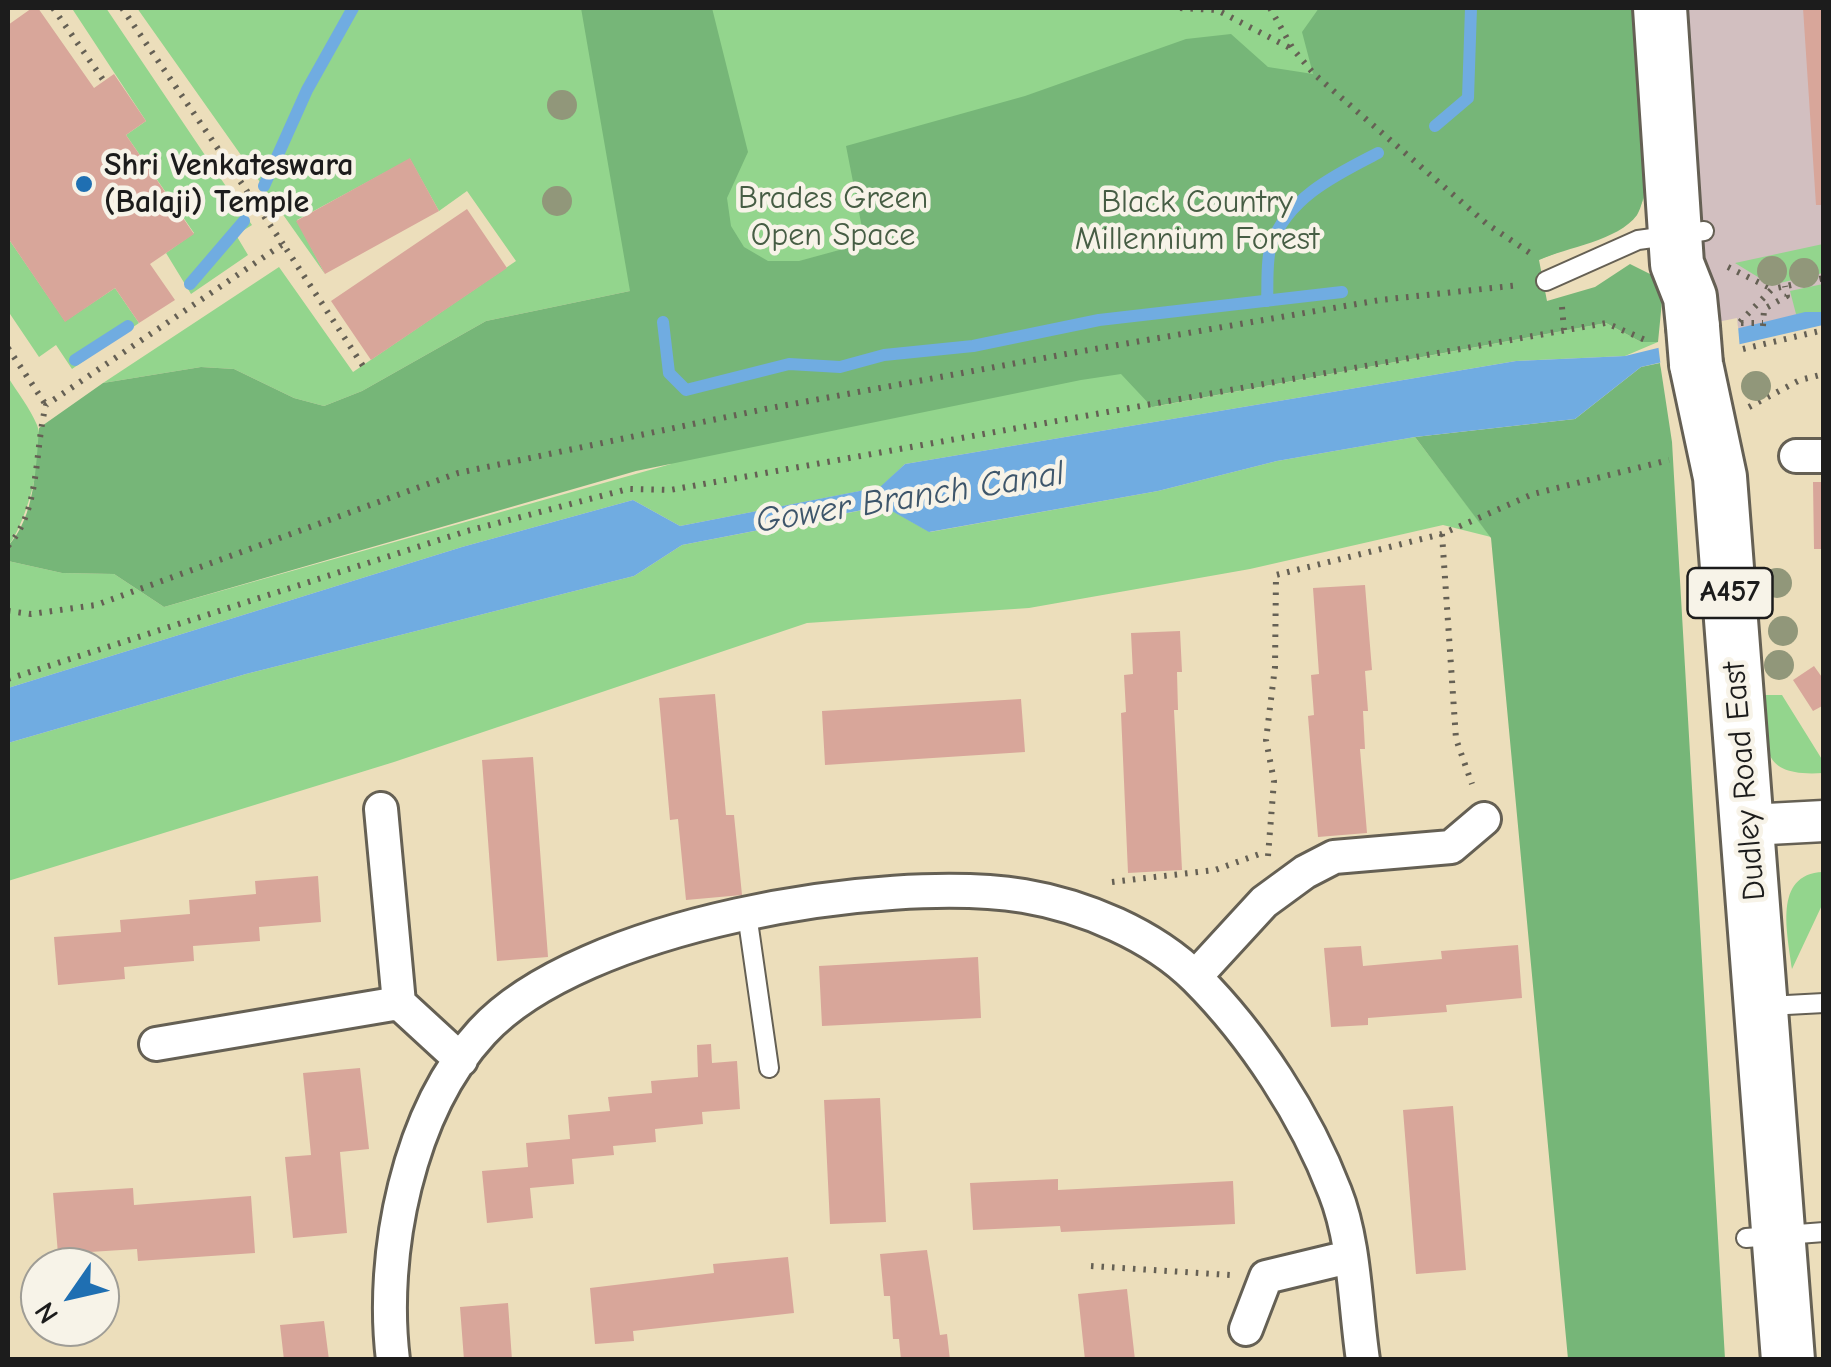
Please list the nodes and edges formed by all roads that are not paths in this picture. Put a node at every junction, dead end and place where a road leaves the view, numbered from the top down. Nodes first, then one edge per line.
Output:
1 (1660, 8) edge
2 (1690, 8) edge
3 (1546, 282) road end
4 (1709, 299) junction
5 (381, 809) dead end
6 (1731, 813) junction
7 (1484, 819) road end
8 (1824, 822) edge
9 (747, 914) junction
10 (1195, 976) junction
11 (399, 1003) junction
12 (1824, 1003) edge
13 (1745, 1008) junction
14 (156, 1044) dead end
15 (460, 1060) junction
16 (768, 1068) dead end
17 (1782, 1235) edge
18 (1349, 1257) junction
19 (1246, 1329) dead end
20 (1778, 1358) edge
21 (393, 1360) edge
22 (1363, 1360) edge

1 - 4 main road, Dudley Road East / A457
2 - 4 main road, Dudley Road East / A457
3 - 4 lane
4 - 6 main road, Dudley Road East / A457
4 - 6 main road, Dudley Road East / A457
5 - 11 street
6 - 8 street
6 - 13 main road
7 - 10 street
9 - 10 street
9 - 15 street
9 - 16 lane
10 - 18 street
11 - 14 street
11 - 15 street
12 - 13 lane
13 - 17 main road
15 - 21 street
17 - 20 main road
18 - 19 street
18 - 22 street

